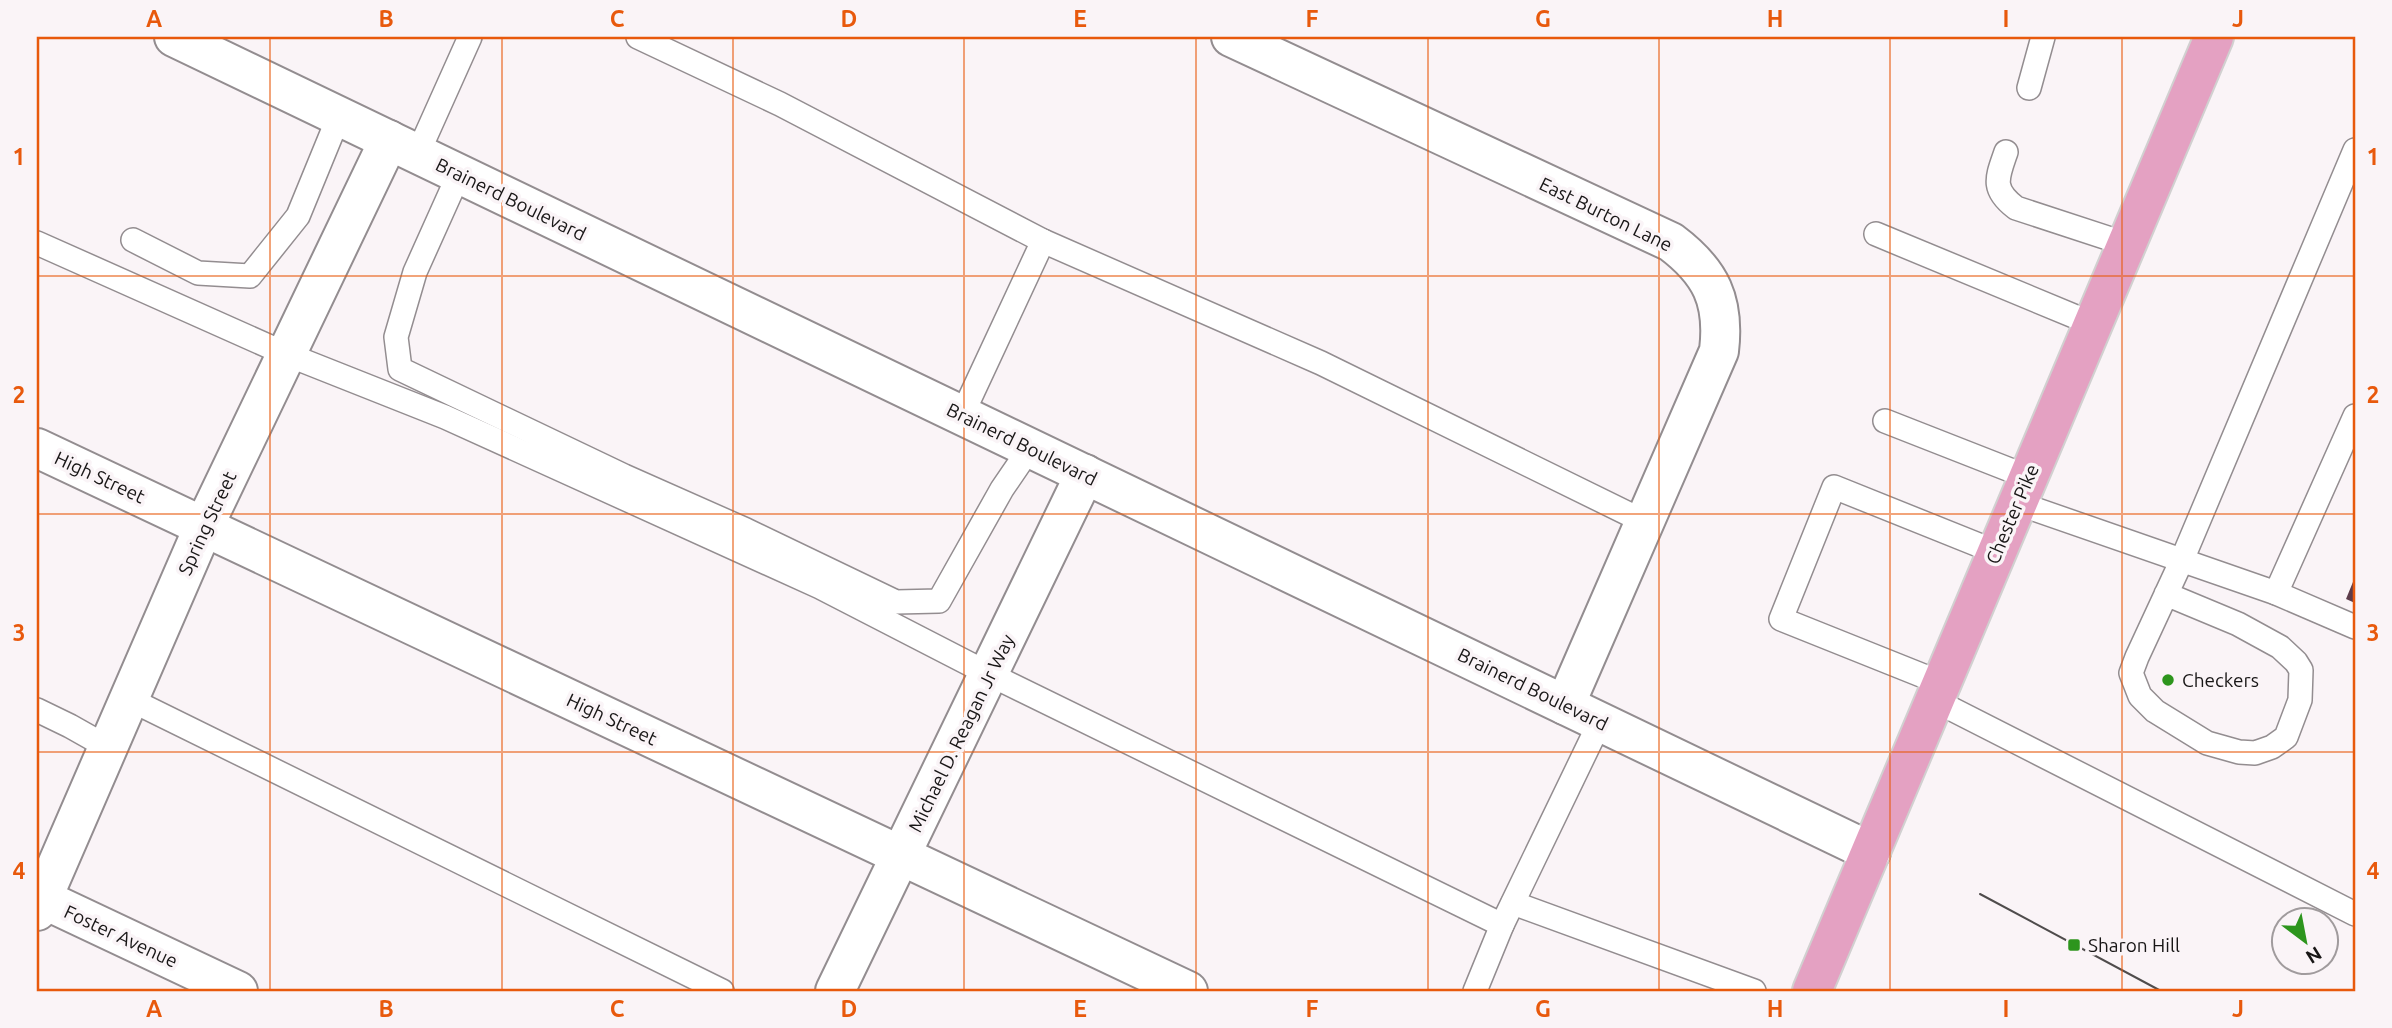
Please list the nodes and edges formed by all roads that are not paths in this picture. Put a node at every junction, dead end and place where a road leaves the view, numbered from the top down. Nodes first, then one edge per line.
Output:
1 (174, 37) edge
2 (470, 37) edge
3 (638, 37) edge
4 (1231, 37) edge
5 (2043, 37) edge
6 (2214, 37) edge
7 (2029, 88) dead end
8 (339, 116) junction
9 (403, 147) junction
10 (2355, 150) edge
11 (2006, 152) dead end
12 (459, 173) junction
13 (1876, 234) dead end
14 (133, 240) dead end
15 (1043, 241) junction
16 (37, 243) edge
17 (2126, 244) junction
18 (2093, 324) junction
19 (286, 354) junction
20 (962, 415) junction
21 (2355, 416) edge
22 (1885, 421) dead end
23 (37, 447) edge
24 (1030, 448) junction
25 (1085, 474) junction
26 (2023, 490) junction
27 (1645, 522) junction
28 (204, 526) junction
29 (1996, 552) junction
30 (2182, 560) junction
31 (2276, 593) junction
32 (2166, 594) junction
33 (2355, 627) edge
34 (989, 674) junction
35 (1938, 692) junction
36 (129, 699) junction
37 (1565, 705) junction
38 (37, 710) edge
39 (1601, 722) junction
40 (109, 748) junction
41 (1871, 852) junction
42 (902, 856) junction
43 (1513, 903) junction
44 (40, 905) edge
45 (2355, 914) edge
46 (1502, 925) junction
47 (238, 991) edge
48 (722, 991) edge
49 (835, 991) edge
50 (1188, 991) edge
51 (1475, 991) edge
52 (1754, 991) edge
53 (1812, 991) edge

1 - 8 street, Brainerd Boulevard
2 - 9 lane
3 - 15 lane
4 - 27 street, East Burton Lane
5 - 7 lane
6 - 17 main road, Chester Pike
8 - 9 street, Brainerd Boulevard
8 - 14 lane
9 - 12 street, Brainerd Boulevard
9 - 19 street, Spring Street
10 - 30 lane
11 - 17 lane
12 - 20 street, Brainerd Boulevard
12 - 24 lane
13 - 18 lane
15 - 20 lane
15 - 27 lane
16 - 19 lane
17 - 18 main road, Chester Pike
18 - 26 main road, Chester Pike
19 - 28 street, Spring Street
19 - 34 lane
20 - 24 street, Brainerd Boulevard
21 - 31 lane
22 - 26 lane
23 - 28 street, High Street
24 - 25 street, Brainerd Boulevard
25 - 34 street, Michael D. Reagan Jr Way
25 - 37 street, Brainerd Boulevard
26 - 29 main road, Chester Pike
26 - 30 lane
27 - 37 street, East Burton Lane
28 - 36 street, Spring Street
28 - 42 street, High Street
29 - 35 main road, Chester Pike
29 - 35 lane
30 - 31 lane
30 - 32 lane
31 - 33 lane
32 - 32 lane
34 - 42 street, Michael D. Reagan Jr Way
34 - 46 lane
35 - 41 main road, Chester Pike
35 - 45 lane
36 - 40 street, Spring Street
36 - 48 lane
37 - 39 street, Brainerd Boulevard
38 - 40 lane
39 - 41 street, Brainerd Boulevard
39 - 43 lane
40 - 44 street, Spring Street
41 - 53 main road, Chester Pike
42 - 49 street, Michael D. Reagan Jr Way
42 - 50 street, High Street
43 - 46 lane
43 - 52 lane
44 - 47 street, Foster Avenue
46 - 51 lane

